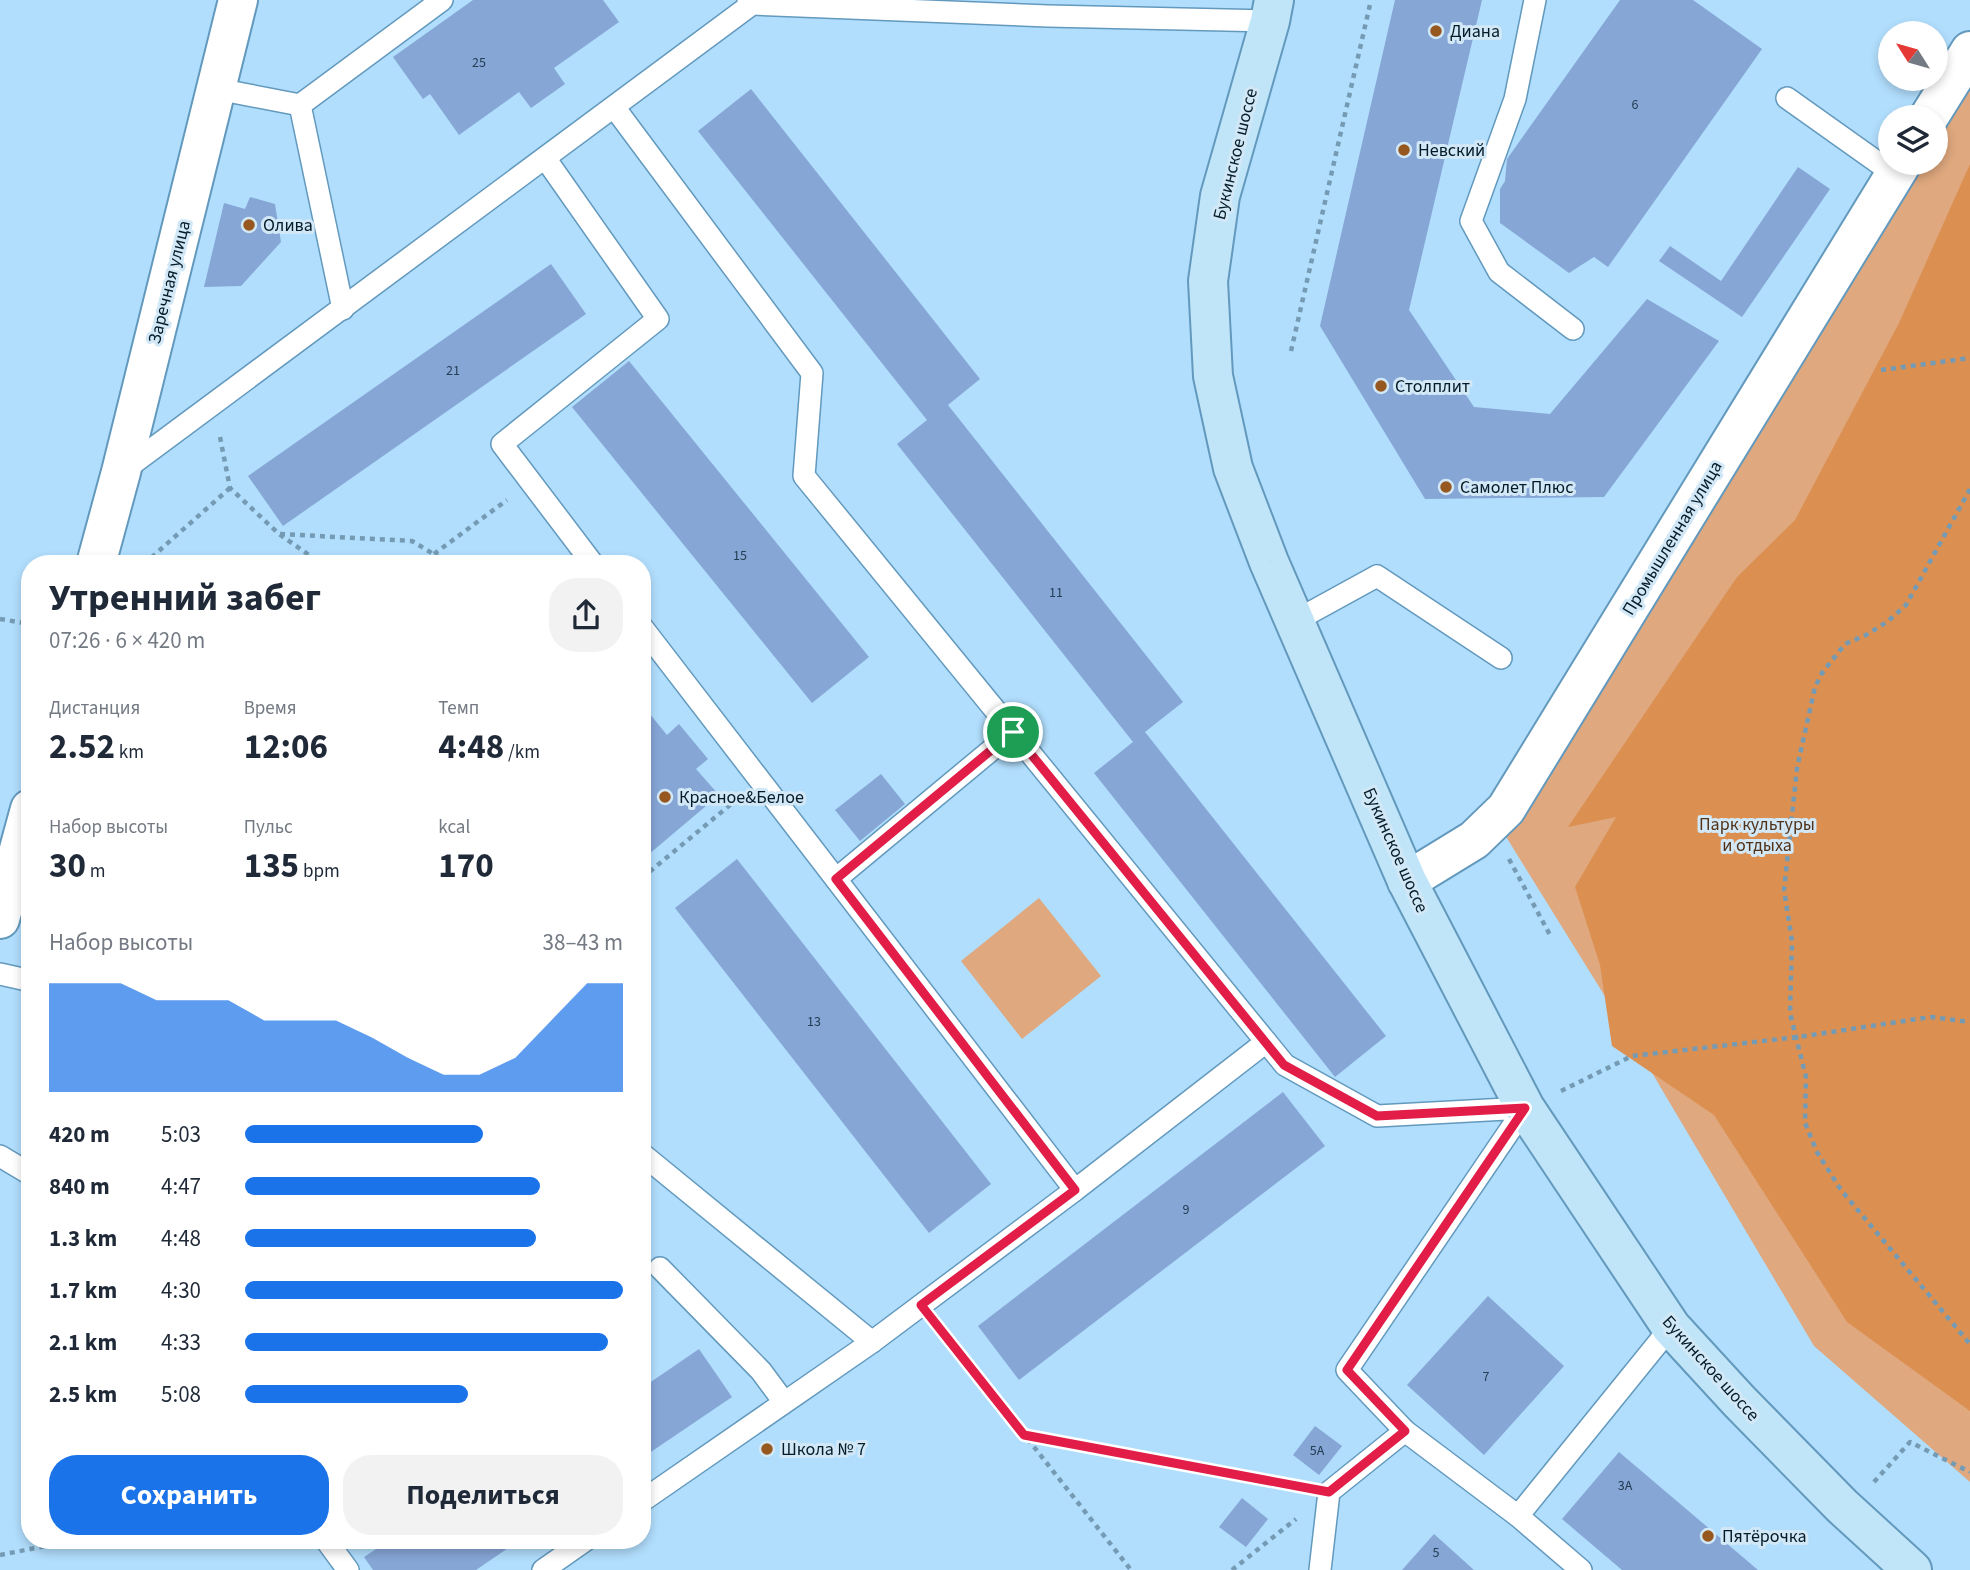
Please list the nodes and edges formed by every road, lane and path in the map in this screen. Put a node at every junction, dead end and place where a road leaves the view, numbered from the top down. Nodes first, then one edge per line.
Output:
1 (238, 0) edge
2 (442, 0) edge
3 (1371, 0) edge
4 (1535, 0) edge
5 (750, 2) edge
6 (1045, 8) edge
7 (1111, 9) edge
8 (1272, 11) edge
9 (1970, 51) edge
10 (217, 89) junction
11 (1787, 99) dead end
12 (300, 105) junction
13 (1936, 105) edge
14 (614, 107) junction
15 (1878, 156) edge
16 (545, 158) junction
17 (1894, 175) edge
18 (343, 309) junction
19 (1573, 329) dead end
20 (1292, 351) dead end
21 (1970, 358) edge
22 (1881, 370) dead end
23 (213, 405) junction
24 (121, 472) junction
25 (531, 482) junction
26 (230, 488) junction
27 (1970, 489) edge
28 (279, 534) junction
29 (434, 554) joint
30 (98, 555) edge
31 (154, 555) edge
32 (309, 555) edge
33 (586, 555) edge
34 (0, 619) edge
35 (1296, 621) junction
36 (21, 622) edge
37 (651, 639) edge
38 (1501, 658) dead end
39 (1013, 732) junction
40 (760, 780) junction
41 (1490, 824) junction
42 (21, 842) edge
43 (651, 871) edge
44 (836, 879) junction
45 (1407, 881) junction
46 (0, 919) edge
47 (1550, 935) dead end
48 (0, 974) edge
49 (21, 979) edge
50 (1970, 1022) edge
51 (1798, 1037) junction
52 (1266, 1042) junction
53 (1525, 1108) junction
54 (0, 1156) edge
55 (651, 1161) edge
56 (21, 1169) edge
57 (1075, 1190) junction
58 (660, 1268) dead end
59 (921, 1305) junction
60 (1671, 1327) junction
61 (872, 1342) junction
62 (1970, 1344) edge
63 (784, 1402) junction
64 (1405, 1431) junction
65 (1024, 1435) junction
66 (1970, 1472) edge
67 (1874, 1482) dead end
68 (1329, 1492) junction
69 (651, 1495) edge
70 (1518, 1516) junction
71 (30, 1549) edge
72 (333, 1549) edge
73 (573, 1549) edge
74 (0, 1555) edge
75 (348, 1570) edge
76 (542, 1570) edge
77 (1131, 1570) edge
78 (1233, 1570) edge
79 (1320, 1570) edge
80 (1581, 1570) edge
81 (1912, 1570) edge

1 - 10 street, Заречная улица
2 - 12 lane
3 - 20 path
4 - 19 lane
5 - 6 lane
5 - 14 lane
6 - 7 lane
7 - 8 lane
8 - 35 main road, Букинское шоссе
9 - 13 street
10 - 12 lane
10 - 24 street, Заречная улица
11 - 15 lane
12 - 18 lane
14 - 16 lane
14 - 39 lane
16 - 18 lane
16 - 25 lane
17 - 41 street, Промышленная улица
18 - 23 lane
21 - 22 path
23 - 24 lane
23 - 26 path
24 - 30 street, Заречная улица
25 - 29 path
25 - 33 lane
26 - 28 path
26 - 31 path
27 - 51 path
28 - 29 path
28 - 32 path
34 - 36 path
35 - 38 lane
35 - 45 main road, Букинское шоссе
37 - 40 lane
39 - 44 lane
39 - 52 lane
40 - 43 path
40 - 44 lane
41 - 45 street, Промышленная улица
41 - 47 path
42 - 46 street
44 - 57 lane
45 - 53 main road, Букинское шоссе
48 - 49 lane
50 - 51 path
51 - 53 path
51 - 62 path
52 - 53 lane
52 - 57 lane
53 - 60 main road, Букинское шоссе
53 - 64 lane
54 - 56 lane
55 - 61 lane
57 - 59 lane
58 - 63 lane
59 - 61 lane
59 - 65 path
60 - 70 lane
60 - 81 main road, Букинское шоссе
61 - 63 lane
63 - 69 lane
64 - 68 lane
64 - 70 lane
65 - 68 path
65 - 77 path
66 - 67 path
68 - 78 path
68 - 79 lane
70 - 80 lane
71 - 74 path
72 - 75 lane
73 - 76 lane

